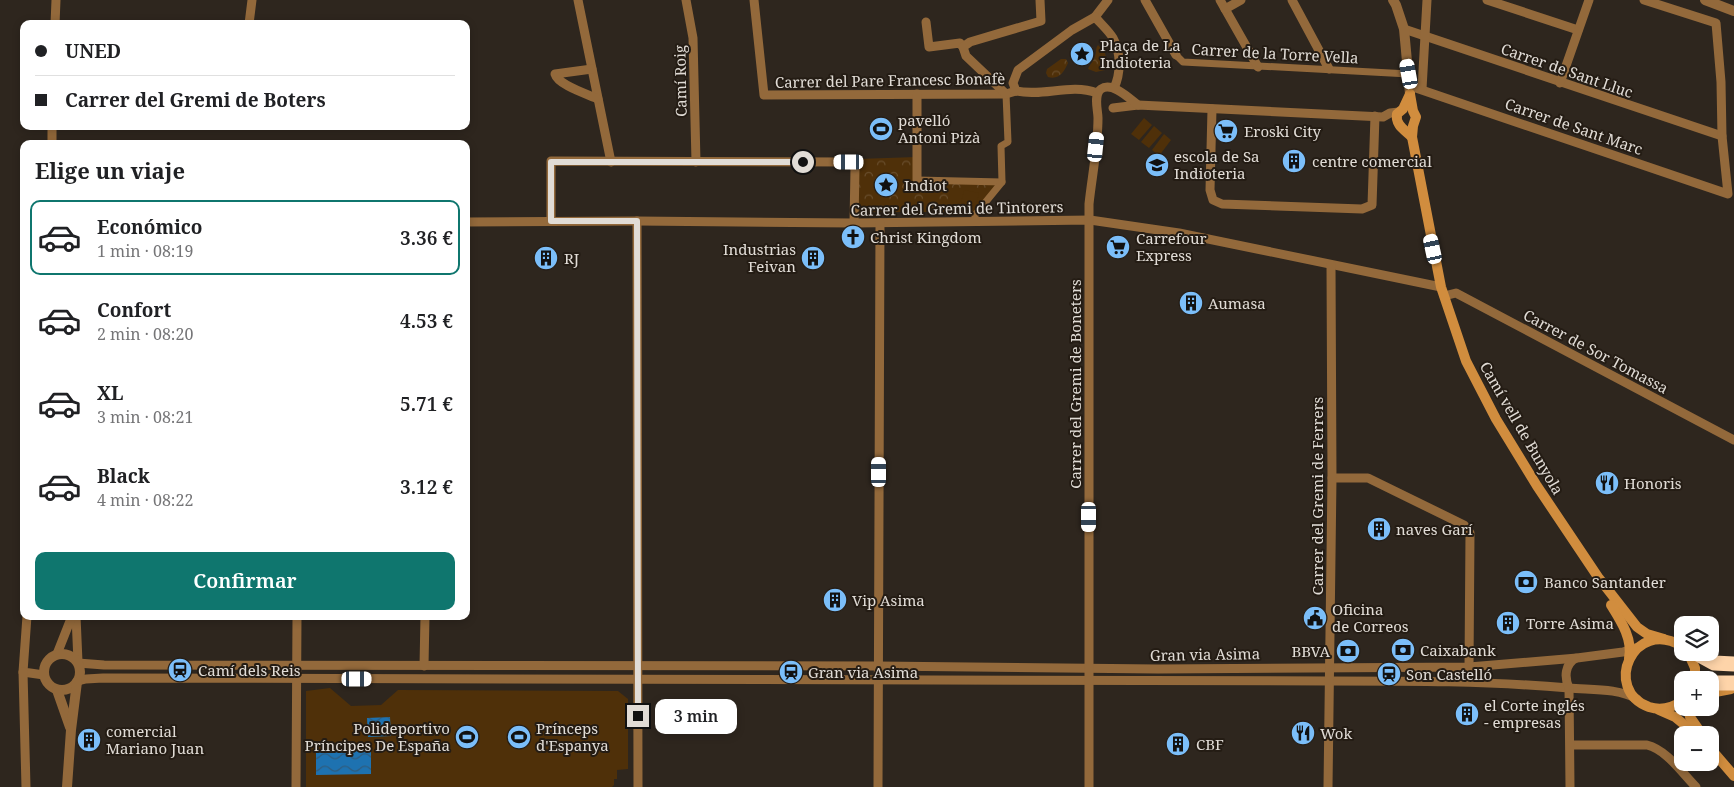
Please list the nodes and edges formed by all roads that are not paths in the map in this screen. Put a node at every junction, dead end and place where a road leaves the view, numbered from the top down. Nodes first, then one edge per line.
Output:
1 (56, 0) edge
2 (252, 0) edge
3 (578, 0) edge
4 (686, 0) edge
5 (754, 0) edge
6 (1040, 0) edge
7 (1108, 0) edge
8 (1145, 0) edge
9 (1220, 0) edge
10 (1241, 0) edge
11 (1292, 0) edge
12 (1393, 0) edge
13 (1427, 0) edge
14 (1487, 0) edge
15 (1588, 0) edge
16 (1644, 0) edge
17 (1707, 1) edge
18 (1225, 9) junction
19 (1734, 11) edge
20 (1095, 17) junction
21 (55, 20) edge
22 (250, 20) edge
23 (926, 22) dead end
24 (1404, 29) junction
25 (1578, 30) junction
26 (1424, 36) junction
27 (964, 47) junction
28 (1176, 55) joint
29 (1258, 67) junction
30 (1329, 69) junction
31 (592, 70) junction
32 (1409, 74) junction
33 (1560, 83) junction
34 (1115, 89) junction
35 (1422, 89) junction
36 (1410, 90) junction
37 (1016, 91) junction
38 (1097, 93) junction
39 (917, 94) junction
40 (1006, 94) junction
41 (598, 99) junction
42 (1098, 103) junction
43 (1138, 105) junction
44 (1112, 108) junction
45 (1212, 109) junction
46 (1405, 111) junction
47 (1379, 117) junction
48 (1098, 121) junction
49 (1405, 126) junction
50 (1722, 136) junction
51 (611, 162) junction
52 (696, 162) junction
53 (917, 180) joint
54 (1002, 182) junction
55 (1090, 220) junction
56 (551, 221) junction
57 (637, 221) junction
58 (470, 222) edge
59 (975, 222) junction
60 (854, 223) junction
61 (880, 223) junction
62 (1331, 265) junction
63 (1443, 291) junction
64 (1734, 440) edge
65 (1332, 478) junction
66 (1598, 577) junction
67 (27, 620) edge
68 (70, 620) edge
69 (76, 620) edge
70 (297, 620) edge
71 (425, 620) edge
72 (1664, 639) junction
73 (1674, 643) edge
74 (1640, 646) junction
75 (1630, 650) junction
76 (57, 654) junction
77 (1577, 658) junction
78 (1628, 661) junction
79 (1700, 661) edge
80 (1709, 661) edge
81 (78, 663) junction
82 (1734, 664) edge
83 (297, 666) junction
84 (424, 666) junction
85 (638, 666) junction
86 (878, 666) junction
87 (1469, 667) junction
88 (1088, 668) junction
89 (1329, 669) junction
90 (1734, 671) edge
91 (23, 672) junction
92 (44, 675) junction
93 (296, 679) junction
94 (638, 679) junction
95 (1088, 680) junction
96 (1329, 680) junction
97 (878, 681) junction
98 (78, 682) junction
99 (1719, 683) edge
100 (1734, 683) edge
101 (1569, 688) junction
102 (1734, 689) edge
103 (57, 690) junction
104 (1719, 692) edge
105 (1637, 699) junction
106 (1674, 705) edge
107 (1656, 709) junction
108 (1688, 726) edge
109 (71, 730) junction
110 (1570, 745) junction
111 (1719, 758) edge
112 (1734, 776) edge
113 (26, 787) edge
114 (66, 787) edge
115 (296, 787) edge
116 (638, 787) edge
117 (878, 787) edge
118 (1089, 787) edge
119 (1328, 787) edge
120 (1570, 787) edge
121 (1696, 787) edge

1 - 21 street
2 - 22 street
3 - 31 street
4 - 52 street, Camí Roig
5 - 39 street, Carrer del Pare Francesc Bonafè
6 - 27 street
7 - 20 street
8 - 28 street, Carrer de la Torre Vella
9 - 18 street
10 - 18 street
11 - 30 street
12 - 24 street
13 - 26 street
14 - 25 street
15 - 25 street
16 - 50 street
17 - 19 street
18 - 29 street
20 - 34 street
20 - 37 street
23 - 27 street
24 - 26 street, Carrer de Sant Lluc
24 - 32 street
25 - 33 street
26 - 33 street, Carrer de Sant Lluc
26 - 35 street
27 - 40 street
28 - 29 street, Carrer de la Torre Vella
29 - 30 street, Carrer de la Torre Vella
30 - 32 street, Carrer de la Torre Vella
31 - 41 street
31 - 41 street
32 - 36 street
33 - 50 street, Carrer de Sant Lluc
34 - 38 street
34 - 43 street
34 - 44 street
35 - 36 street, Carrer de Sant Marc
35 - 50 street, Carrer de Sant Marc
36 - 46 main road
37 - 38 street
37 - 40 street, Carrer del Pare Francesc Bonafè
38 - 42 street
39 - 40 street, Carrer del Pare Francesc Bonafè
39 - 53 street
40 - 54 street
41 - 51 street
42 - 44 street
42 - 48 street
43 - 44 street
43 - 45 street
44 - 48 street
45 - 47 street
45 - 47 street
46 - 47 street
46 - 49 main road
46 - 49 main road
47 - 49 street
48 - 55 street, Carrer del Gremi de Boneters
49 - 63 main road, Camí vell de Bunyola
51 - 52 street
51 - 56 street
52 - 60 street
53 - 54 street
54 - 59 street
55 - 59 street, Carrer del Gremi de Tintorers
55 - 62 street, Carrer del Gremi de Tintorers
55 - 88 street, Carrer del Gremi de Boneters
56 - 57 street, Carrer del Gremi de Tintorers
56 - 58 street, Carrer del Gremi de Tintorers
57 - 60 street, Carrer del Gremi de Tintorers
57 - 85 street
59 - 61 street, Carrer del Gremi de Tintorers
60 - 61 street, Carrer del Gremi de Tintorers
61 - 86 street
62 - 63 street, Carrer del Gremi de Tintorers
62 - 65 street, Carrer del Gremi de Ferrers
63 - 64 street, Carrer de Sor Tomassa
63 - 66 main road, Camí vell de Bunyola
65 - 87 street
65 - 89 street, Carrer del Gremi de Ferrers
66 - 72 main road
66 - 75 main road
67 - 91 street
68 - 76 street
69 - 81 street
70 - 83 street
71 - 84 street
72 - 73 main road
72 - 74 main road
74 - 75 street, Gran via Asima
74 - 78 main road
75 - 77 street, Gran via Asima
75 - 78 main road
76 - 81 street
76 - 92 street
77 - 87 street, Gran via Asima
77 - 101 street
78 - 105 main road
79 - 90 street
80 - 82 highway
81 - 83 street, Gran via Asima
81 - 98 street
83 - 84 street, Gran via Asima
83 - 93 street
84 - 85 street, Gran via Asima
85 - 86 street, Gran via Asima
85 - 94 street
86 - 88 street, Gran via Asima
86 - 97 street
87 - 89 street, Gran via Asima
88 - 89 street, Gran via Asima
88 - 95 street, Carrer del Gremi de Boneters
89 - 96 street, Carrer del Gremi de Ferrers
91 - 92 street
91 - 113 street
92 - 103 street
93 - 94 street, Gran via Asima
93 - 98 street, Gran via Asima
93 - 115 street
94 - 97 street, Gran via Asima
94 - 116 street
95 - 96 street, Gran via Asima
95 - 97 street, Gran via Asima
95 - 118 street, Carrer del Gremi de Boneters
96 - 101 street, Gran via Asima
96 - 119 street, Carrer del Gremi de Ferrers
97 - 117 street
98 - 103 street
98 - 109 street
99 - 100 highway
101 - 105 street, Gran via Asima
101 - 110 street
102 - 104 main road
103 - 109 street
105 - 107 main road
106 - 107 main road
107 - 108 main road
109 - 114 street
110 - 120 street
110 - 121 street
111 - 112 main road

